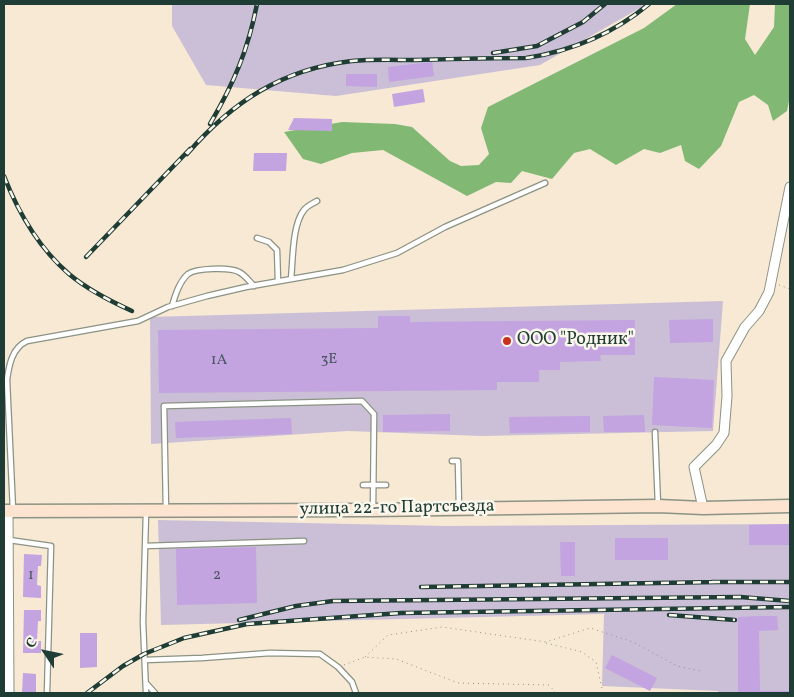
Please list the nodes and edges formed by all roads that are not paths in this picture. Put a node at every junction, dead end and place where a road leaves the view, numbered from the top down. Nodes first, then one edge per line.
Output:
1 (545, 183) dead end
2 (790, 187) edge
3 (317, 201) dead end
4 (258, 238) dead end
5 (291, 279) junction
6 (278, 281) junction
7 (254, 286) junction
8 (172, 306) junction
9 (655, 432) dead end
10 (452, 461) dead end
11 (452, 481) dead end
12 (459, 481) junction
13 (363, 485) dead end
14 (386, 485) dead end
15 (374, 486) junction
16 (658, 506) junction
17 (790, 506) edge
18 (703, 508) junction
19 (459, 509) junction
20 (373, 510) junction
21 (8, 511) edge
22 (146, 511) junction
23 (166, 511) junction
24 (9, 540) junction
25 (304, 542) dead end
26 (145, 546) junction
27 (144, 660) junction
28 (145, 683) junction
29 (9, 693) edge
30 (47, 693) edge
31 (146, 693) edge
32 (155, 693) edge
33 (356, 693) edge

1 - 5 lane
2 - 18 street
3 - 5 lane
4 - 6 lane
5 - 6 lane
6 - 7 lane
7 - 8 lane
7 - 8 lane
8 - 21 lane
9 - 16 lane
10 - 12 lane
11 - 12 lane
12 - 19 lane
13 - 15 lane
14 - 15 lane
15 - 20 lane
15 - 23 lane
16 - 18 street, улица 22-го Партсъезда
16 - 19 street, улица 22-го Партсъезда
17 - 18 street, улица 22-го Партсъезда
19 - 20 street, улица 22-го Партсъезда
20 - 23 street, улица 22-го Партсъезда
21 - 22 street, улица 22-го Партсъезда
21 - 24 street
22 - 23 street, улица 22-го Партсъезда
22 - 26 lane
24 - 29 street
24 - 30 lane
25 - 26 lane
26 - 27 lane
27 - 28 lane
27 - 33 lane
28 - 31 lane
28 - 32 lane

